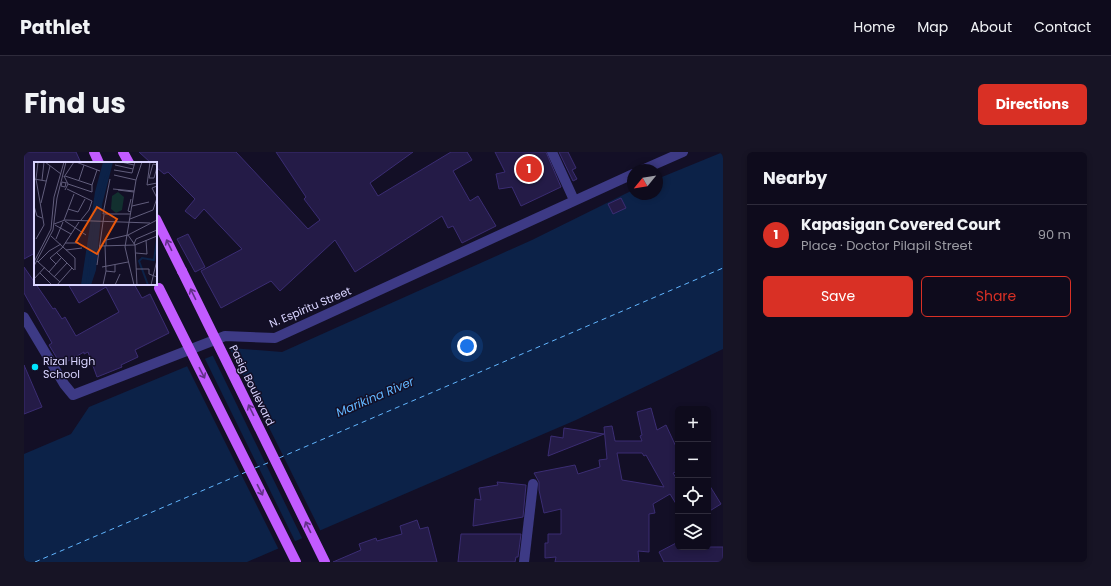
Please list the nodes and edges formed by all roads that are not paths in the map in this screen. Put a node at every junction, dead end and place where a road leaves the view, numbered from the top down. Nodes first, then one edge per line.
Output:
1 (94, 152) edge
2 (123, 152) edge
3 (552, 152) edge
4 (683, 152) edge
5 (99, 162) edge
6 (128, 162) edge
7 (656, 164) edge
8 (627, 177) edge
9 (574, 200) junction
10 (157, 220) edge
11 (158, 285) edge
12 (24, 317) edge
13 (532, 484) dead end
14 (296, 562) edge
15 (326, 562) edge
16 (524, 562) edge

1 - 5 main road
2 - 6 main road
3 - 9 street
4 - 7 street
8 - 9 street, N. Espiritu Street
9 - 12 street, N. Espiritu Street
15 -> 10 main road, Pasig Boulevard, bridge
11 -> 14 main road, bridge
13 - 16 street

